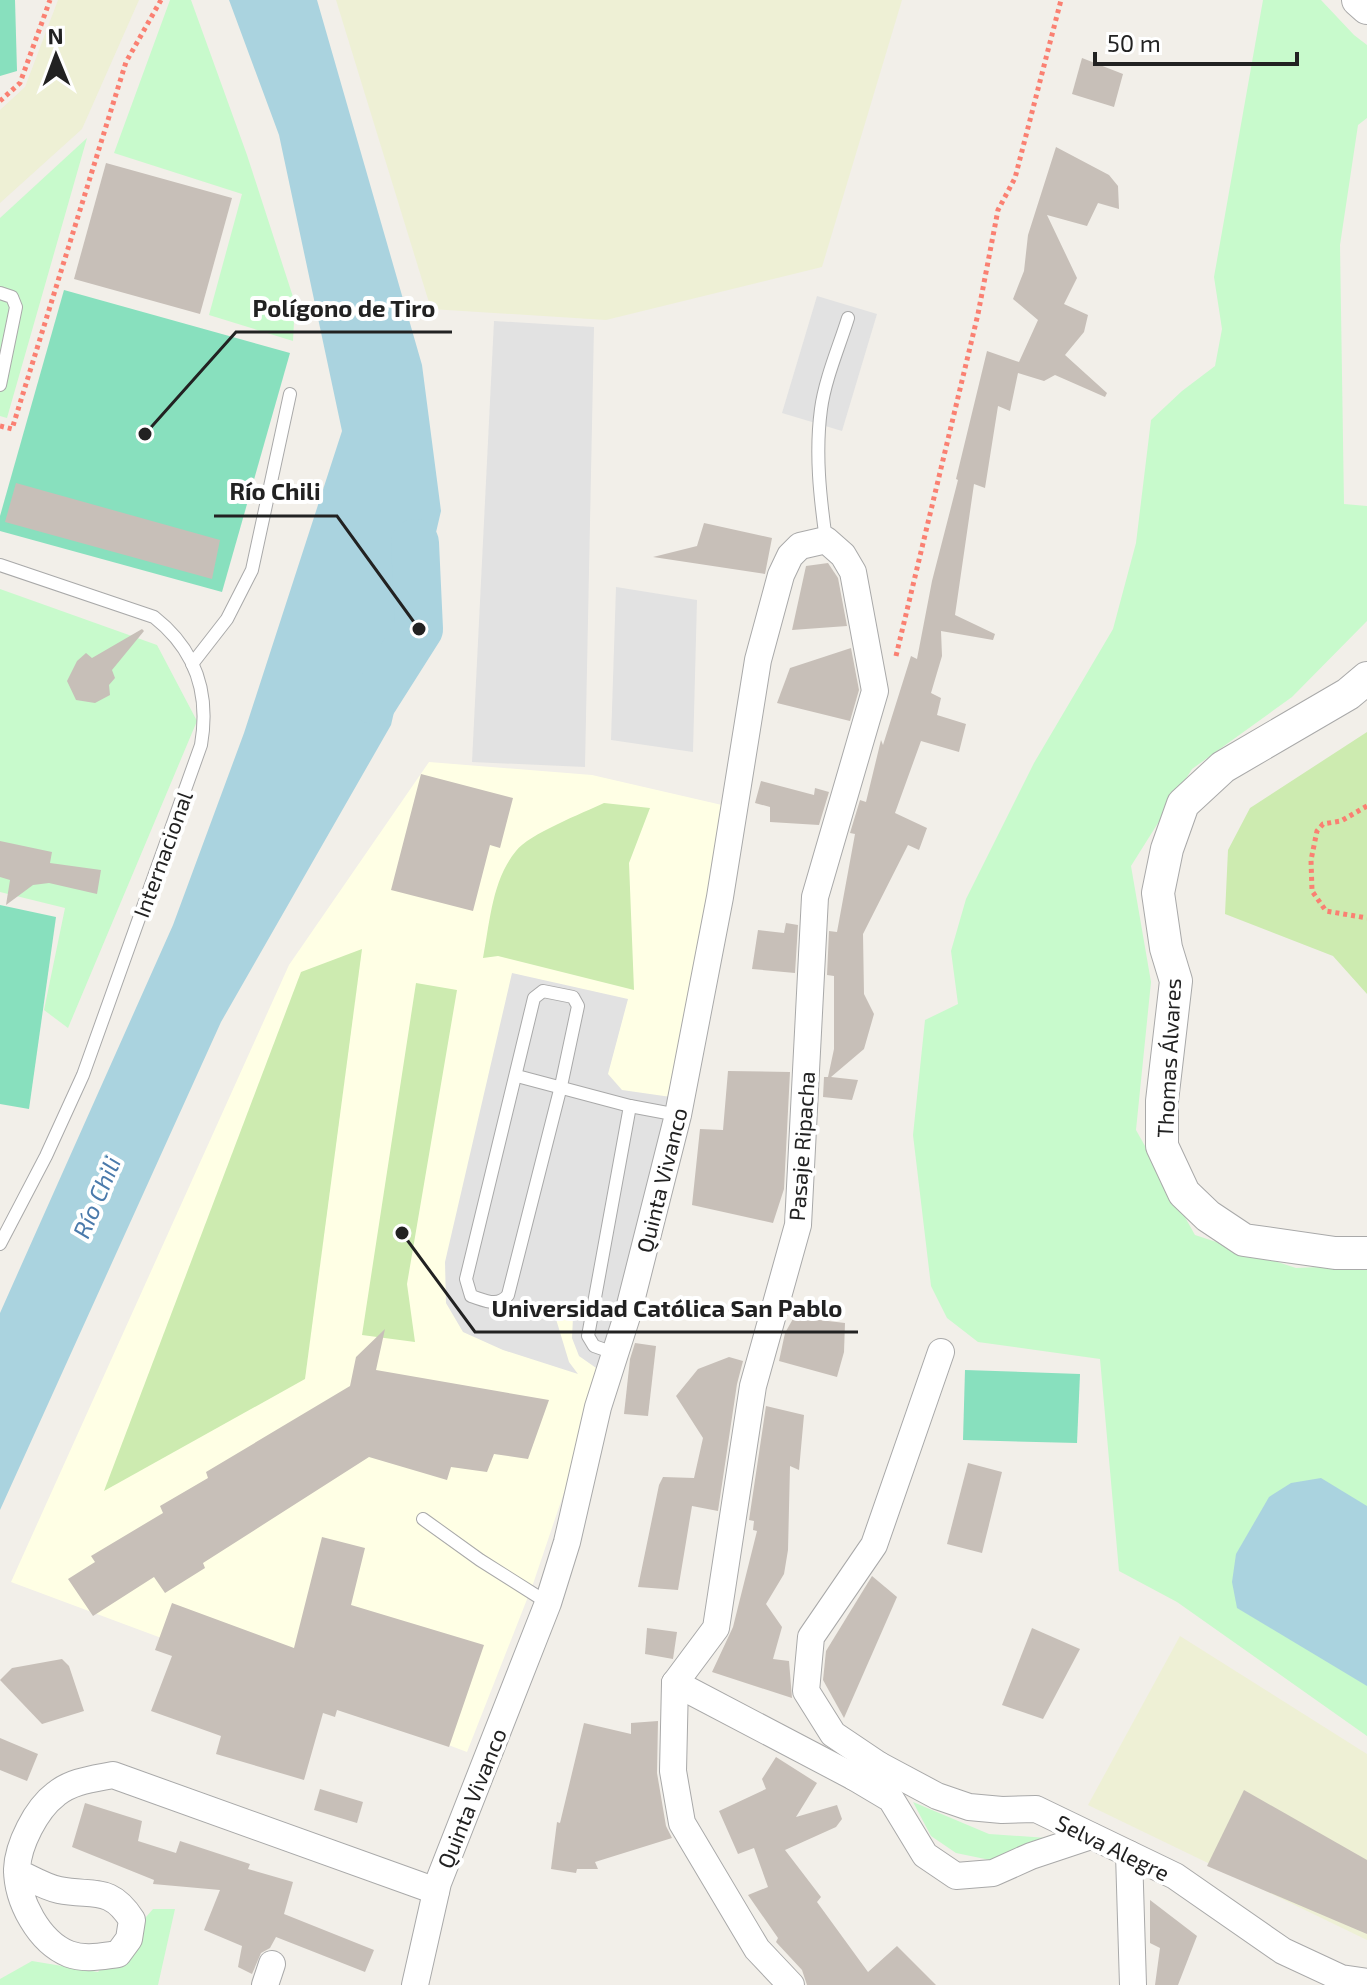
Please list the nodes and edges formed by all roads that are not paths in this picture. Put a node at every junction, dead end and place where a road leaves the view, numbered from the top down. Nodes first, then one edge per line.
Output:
1 (1358, 0) edge
2 (1367, 8) edge
3 (0, 293) edge
4 (848, 318) dead end
5 (1, 380) edge
6 (290, 394) dead end
7 (826, 540) junction
8 (0, 565) edge
9 (192, 664) junction
10 (1367, 678) edge
11 (517, 1076) junction
12 (561, 1086) junction
13 (630, 1106) junction
14 (678, 1115) junction
15 (0, 1244) edge
16 (1367, 1253) edge
17 (941, 1352) dead end
18 (614, 1353) junction
19 (423, 1519) dead end
20 (548, 1603) junction
21 (675, 1683) junction
22 (879, 1765) junction
23 (854, 1777) junction
24 (1091, 1836) junction
25 (1129, 1854) junction
26 (17, 1872) dead end
27 (436, 1891) junction
28 (1367, 1982) edge
29 (415, 1985) edge
30 (791, 1985) edge
31 (1133, 1985) edge

1 - 2 street
3 - 5 lane
4 - 7 lane
6 - 9 lane
7 - 14 street, Quinta Vivanco
7 - 21 street, Pasaje Ripacha
8 - 9 lane, Internacional
9 - 15 lane, Internacional
10 - 16 street, Thomas Álvares
11 - 12 lane
11 - 12 lane
11 - 12 lane
12 - 13 lane
13 - 14 lane
13 - 18 lane
14 - 18 street, Quinta Vivanco
17 - 22 street, Selva Alegre
18 - 20 street, Quinta Vivanco
19 - 20 lane
20 - 27 street, Quinta Vivanco
21 - 23 street
21 - 30 street
22 - 23 street
22 - 24 street, Selva Alegre
23 - 24 street
24 - 25 street, Selva Alegre
25 - 28 street, Selva Alegre
25 - 31 street
26 - 27 street
27 - 29 street, Quinta Vivanco

